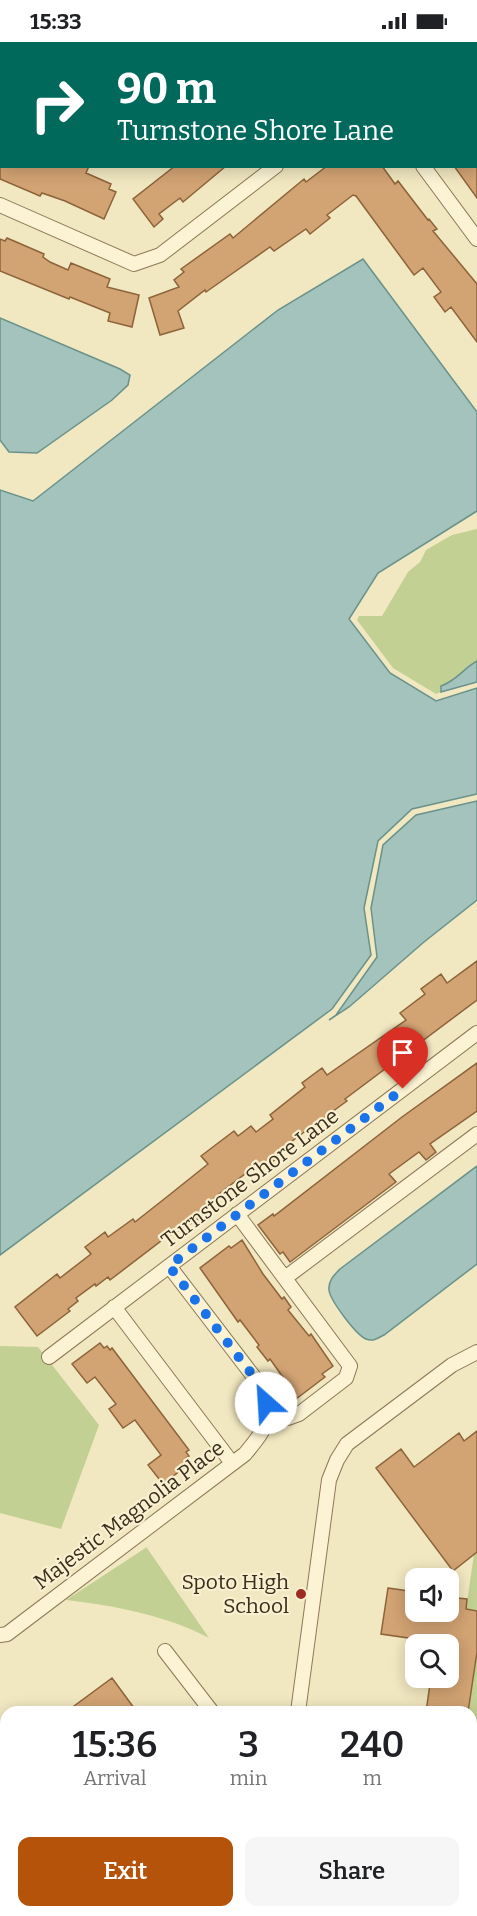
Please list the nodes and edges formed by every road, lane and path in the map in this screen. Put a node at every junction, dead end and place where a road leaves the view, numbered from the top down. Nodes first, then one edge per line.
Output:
1 (273, 168) edge
2 (424, 168) edge
3 (0, 205) edge
4 (477, 239) edge
5 (477, 1033) edge
6 (477, 1134) edge
7 (237, 1214) junction
8 (169, 1266) junction
9 (285, 1278) junction
10 (114, 1307) junction
11 (477, 1352) edge
12 (49, 1357) dead end
13 (269, 1417) junction
14 (232, 1463) junction
15 (0, 1635) edge
16 (165, 1651) dead end
17 (207, 1706) edge
18 (299, 1706) edge

1 - 3 street
2 - 4 street
5 - 7 street, Turnstone Shore Lane
6 - 9 street
7 - 8 street, Turnstone Shore Lane
7 - 9 street
8 - 10 street, Turnstone Shore Lane
8 - 13 street
9 - 13 street
10 - 12 street, Turnstone Shore Lane
10 - 14 street
11 - 18 street
13 - 14 street, Majestic Magnolia Place
14 - 15 street, Majestic Magnolia Place
16 - 17 street

